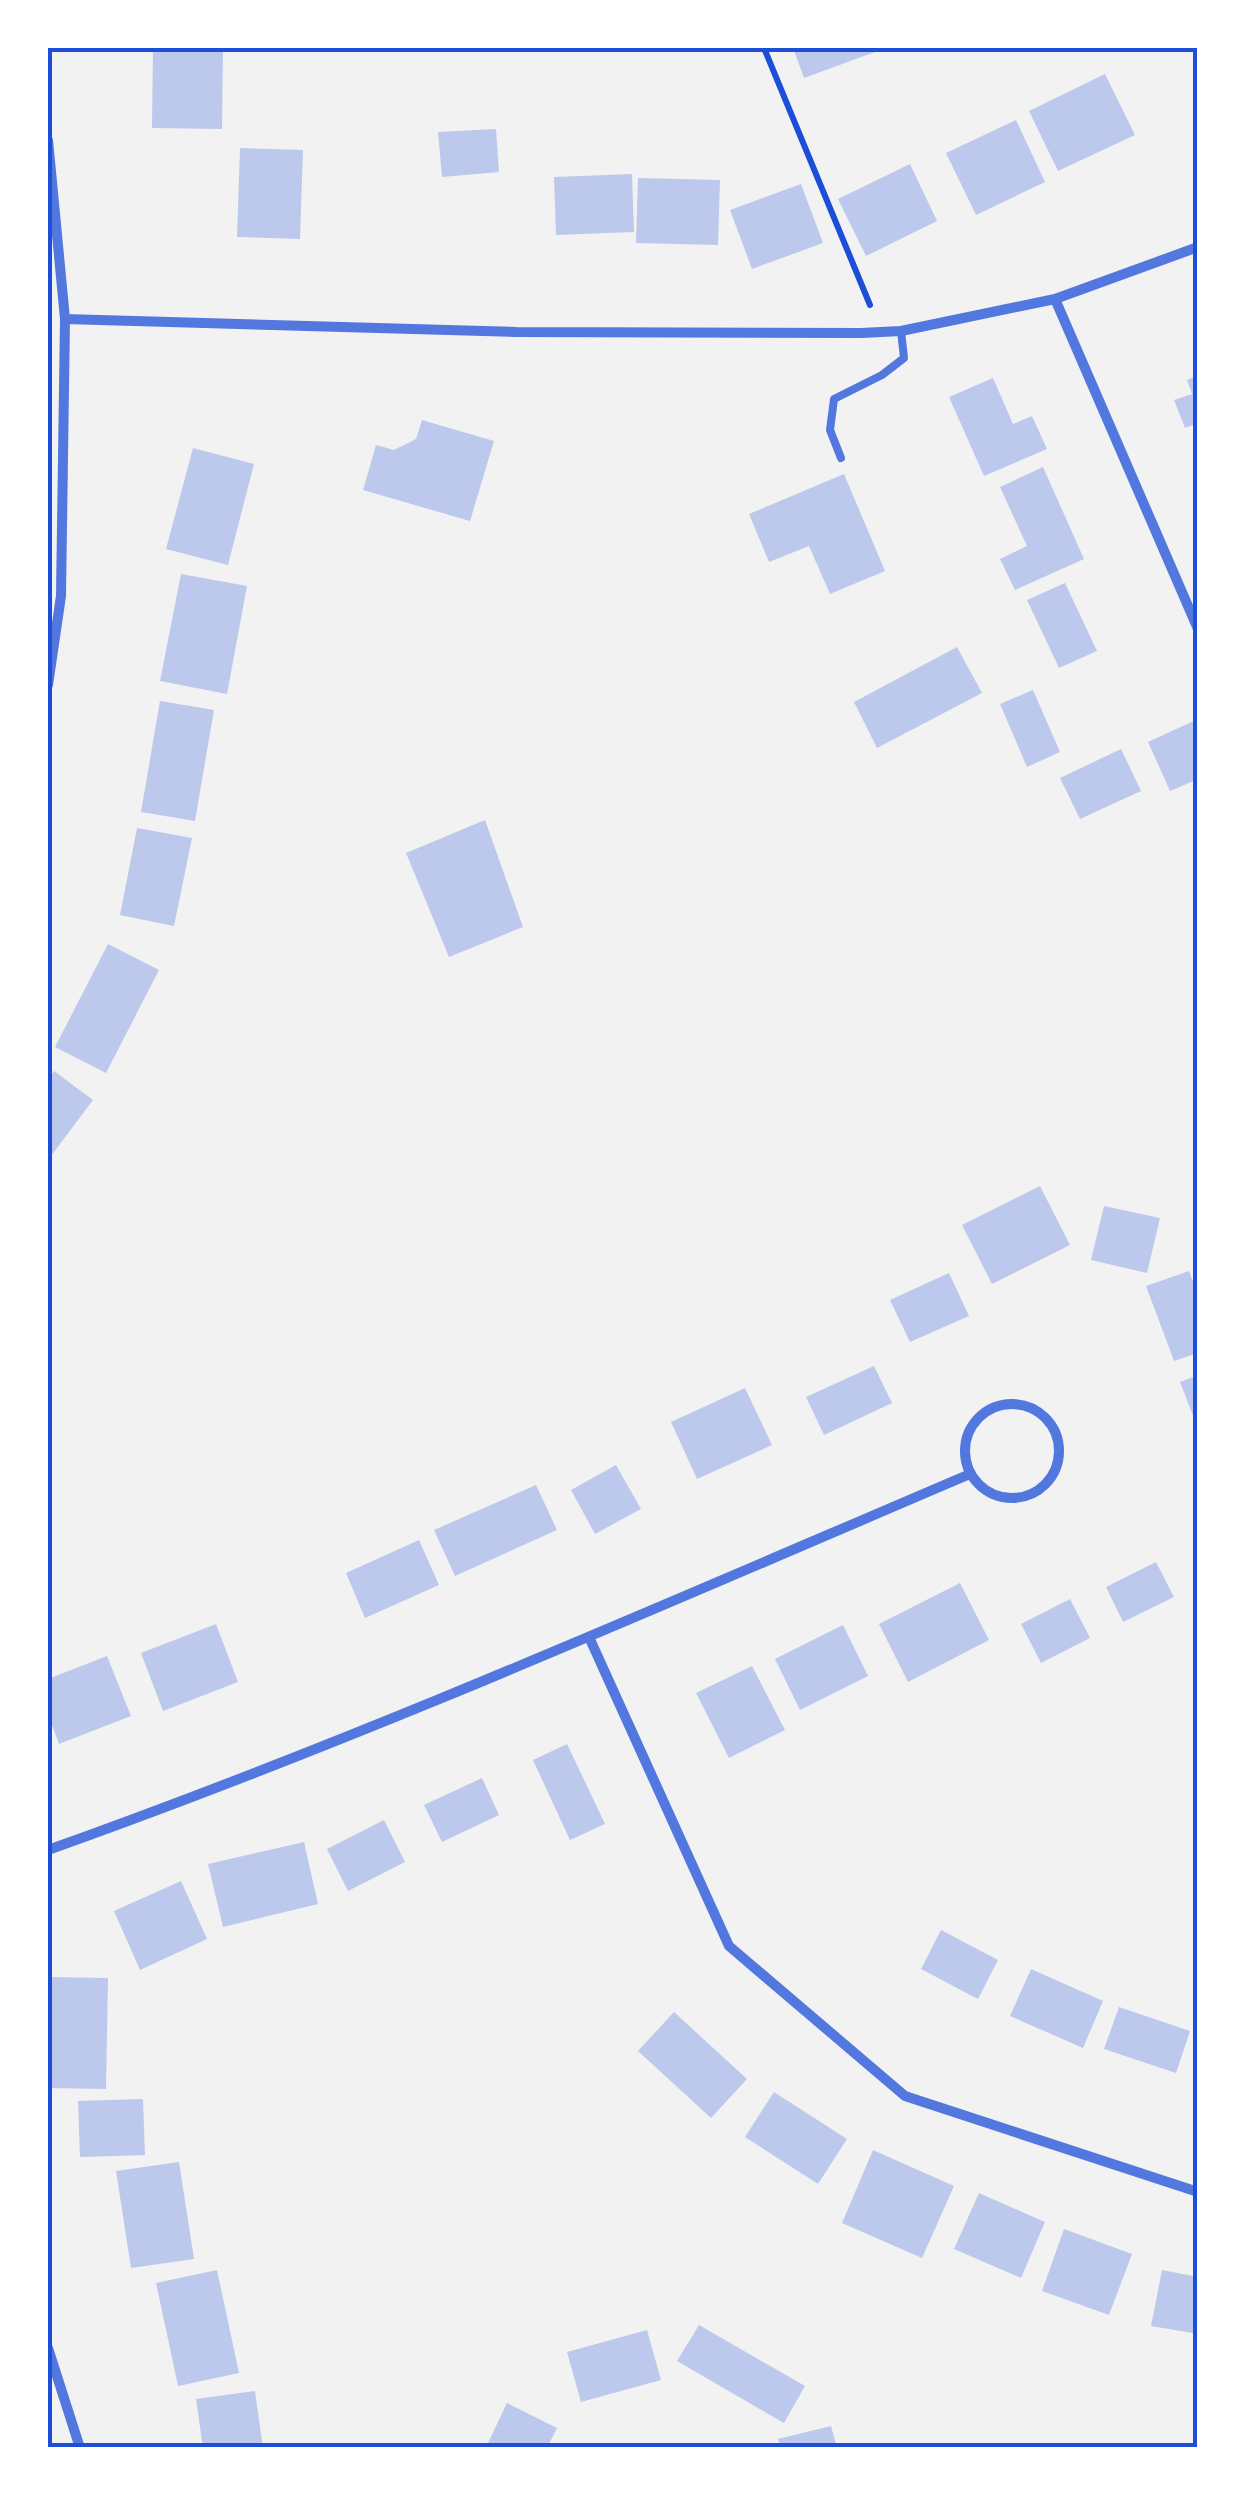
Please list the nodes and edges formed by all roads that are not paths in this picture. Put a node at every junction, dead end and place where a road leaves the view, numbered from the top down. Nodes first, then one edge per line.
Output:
1 (48, 140) edge
2 (1198, 247) edge
3 (1056, 299) junction
4 (65, 319) junction
5 (900, 331) junction
6 (841, 458) dead end
7 (1198, 628) edge
8 (48, 685) edge
9 (970, 1474) junction
10 (589, 1637) junction
11 (48, 1850) edge
12 (1198, 2192) edge
13 (48, 2348) edge
14 (80, 2448) edge

1 - 4 street
2 - 3 street
3 - 5 street
3 - 7 street
4 - 5 street
4 - 8 street
5 - 6 lane
9 - 9 street
9 - 10 street
10 - 11 street
10 - 12 street
13 - 14 street

